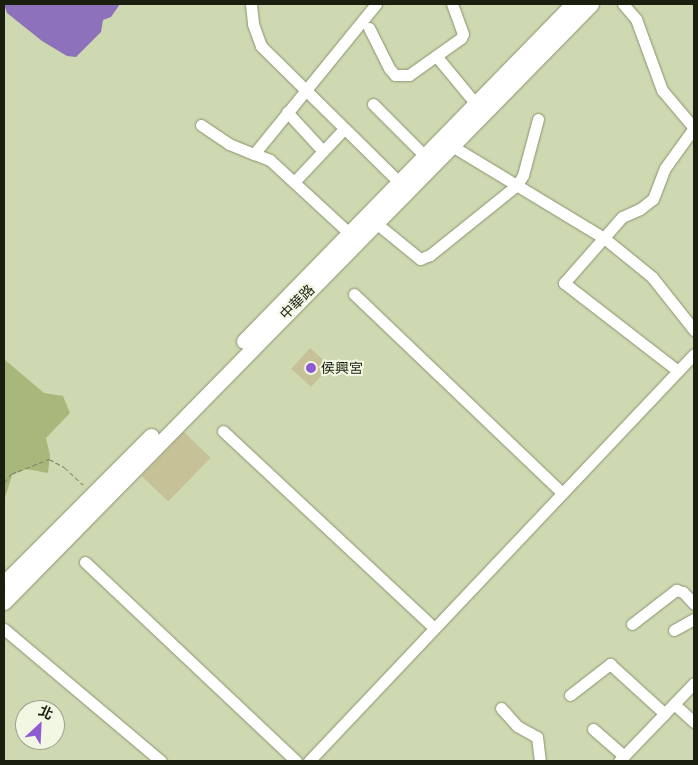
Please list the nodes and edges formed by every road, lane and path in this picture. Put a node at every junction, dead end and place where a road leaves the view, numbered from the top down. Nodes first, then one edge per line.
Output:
1 (251, 4) edge
2 (376, 4) edge
3 (452, 4) edge
4 (591, 4) edge
5 (623, 4) edge
6 (566, 7) edge
7 (369, 28) dead end
8 (437, 57) junction
9 (305, 91) junction
10 (373, 104) dead end
11 (476, 104) junction
12 (287, 112) junction
13 (538, 119) dead end
14 (201, 125) dead end
15 (694, 128) edge
16 (344, 129) junction
17 (447, 143) junction
18 (322, 150) junction
19 (254, 154) junction
20 (425, 156) junction
21 (295, 181) junction
22 (399, 182) junction
23 (517, 185) junction
24 (376, 223) junction
25 (348, 233) junction
26 (604, 238) junction
27 (354, 294) dead end
28 (694, 330) edge
29 (694, 354) edge
30 (678, 371) junction
31 (223, 431) dead end
32 (4, 483) edge
33 (561, 492) junction
34 (92, 494) junction
35 (85, 562) dead end
36 (4, 583) edge
37 (4, 602) edge
38 (694, 604) edge
39 (694, 619) edge
40 (632, 624) dead end
41 (433, 627) junction
42 (4, 629) edge
43 (674, 630) dead end
44 (694, 683) edge
45 (570, 695) dead end
46 (674, 704) junction
47 (501, 708) dead end
48 (665, 714) junction
49 (694, 722) edge
50 (593, 729) dead end
51 (621, 759) edge
52 (161, 761) edge
53 (296, 761) edge
54 (309, 761) edge
55 (540, 761) edge

1 - 9 street
2 - 9 street
3 - 8 street
4 - 17 main road, 中華路
5 - 15 street
6 - 11 main road, 中華路
7 - 8 street
8 - 11 street
9 - 12 street
9 - 16 street
10 - 20 street
11 - 17 main road, 中華路
12 - 18 street
12 - 19 street
13 - 23 street
14 - 19 street
15 - 26 street
16 - 18 street
16 - 22 street
17 - 20 main road, 中華路
17 - 23 street
17 - 24 main road, 中華路
18 - 21 street
19 - 21 street
20 - 22 main road, 中華路
21 - 25 street
22 - 25 main road, 中華路
23 - 24 street
23 - 26 street
24 - 37 main road, 中華路
25 - 34 main road, 中華路
26 - 28 street
26 - 30 street
27 - 33 street
29 - 30 street
30 - 33 street
31 - 41 street
32 - 34 path
33 - 41 street
34 - 36 main road, 中華路
35 - 53 street
38 - 40 street
39 - 43 street
41 - 54 street
42 - 52 street
44 - 46 street
45 - 48 street
46 - 48 street
46 - 49 street
47 - 55 street
48 - 51 street
50 - 51 street

